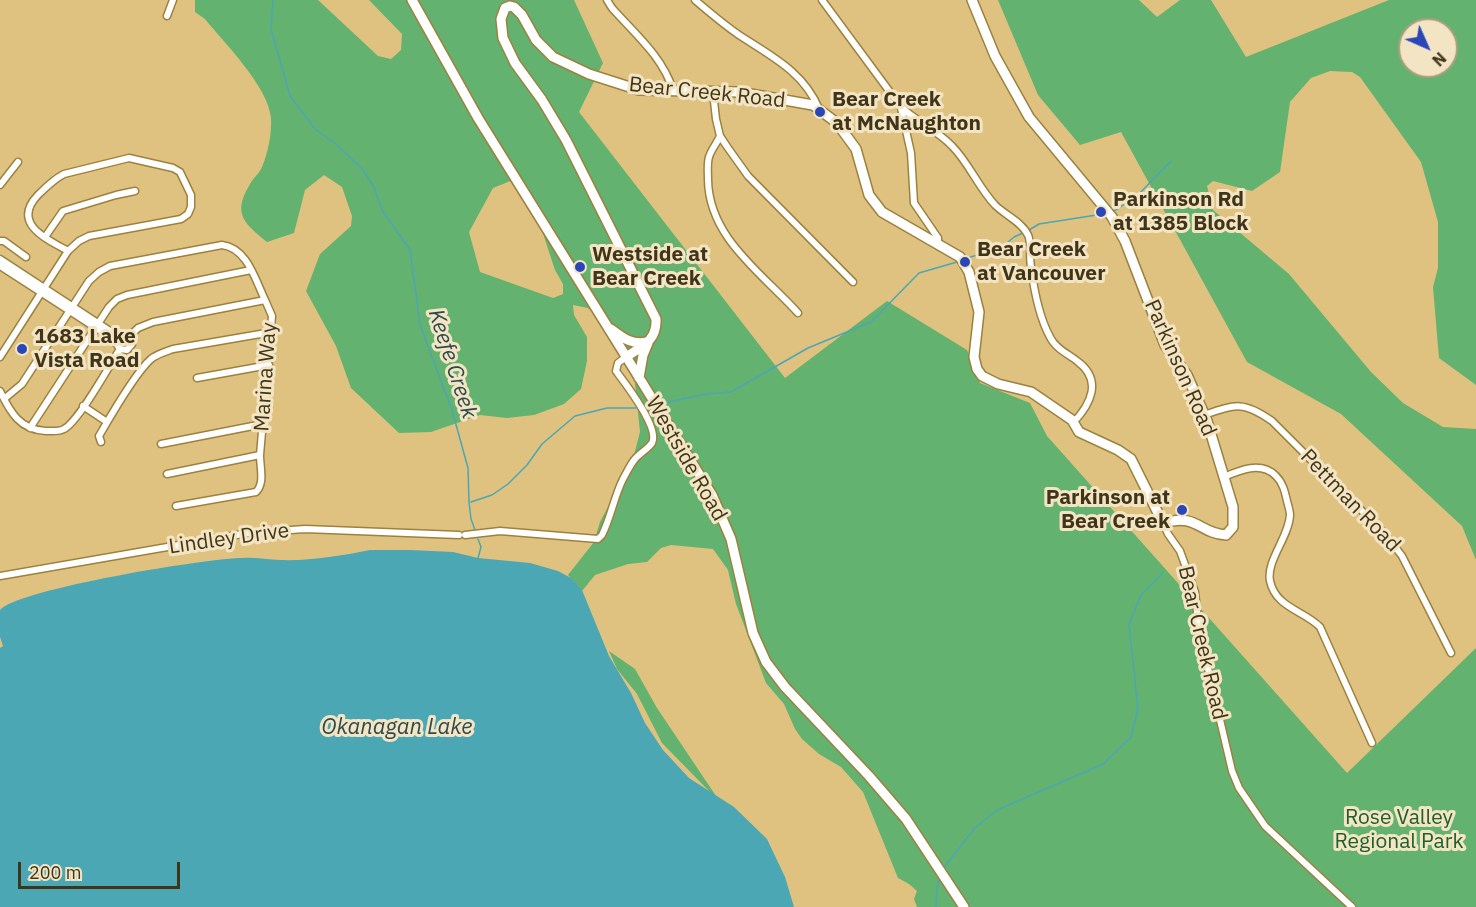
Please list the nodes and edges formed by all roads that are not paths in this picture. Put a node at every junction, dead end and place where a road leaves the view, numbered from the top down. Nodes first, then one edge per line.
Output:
1 (173, 0) edge
2 (412, 0) edge
3 (606, 0) edge
4 (695, 0) edge
5 (822, 0) edge
6 (972, 0) edge
7 (166, 16) dead end
8 (673, 90) junction
9 (713, 92) junction
10 (901, 107) junction
11 (820, 110) junction
12 (720, 136) junction
13 (18, 162) dead end
14 (0, 185) edge
15 (135, 191) dead end
16 (45, 237) junction
17 (0, 241) edge
18 (938, 245) junction
19 (68, 251) junction
20 (26, 257) dead end
21 (0, 259) edge
22 (0, 266) edge
23 (251, 270) junction
24 (854, 282) dead end
25 (43, 290) junction
26 (265, 300) junction
27 (71, 309) junction
28 (798, 313) dead end
29 (97, 325) junction
30 (605, 325) junction
31 (272, 332) junction
32 (121, 336) junction
33 (129, 337) junction
34 (649, 341) junction
35 (118, 346) junction
36 (0, 357) edge
37 (626, 357) junction
38 (269, 365) junction
39 (197, 378) dead end
40 (639, 378) junction
41 (0, 391) edge
42 (3, 399) junction
43 (83, 406) junction
44 (1204, 415) junction
45 (107, 422) junction
46 (1073, 423) junction
47 (264, 424) junction
48 (30, 428) junction
49 (101, 442) dead end
50 (161, 444) dead end
51 (260, 455) junction
52 (166, 474) dead end
53 (1224, 477) junction
54 (176, 506) dead end
55 (1163, 523) junction
56 (0, 576) edge
57 (1451, 653) dead end
58 (1372, 743) dead end
59 (964, 907) edge
60 (1352, 907) edge

1 - 7 street
2 - 30 street, Westside Road
3 - 8 street
4 - 11 street
5 - 10 street
6 - 44 street, Parkinson Road
8 - 9 street, Bear Creek Road
8 - 34 street, Bear Creek Road
9 - 11 street, Bear Creek Road
9 - 12 street
10 - 18 street
10 - 46 street
11 - 18 street, Bear Creek Road
12 - 24 street
12 - 28 street
13 - 14 street
15 - 16 street
16 - 19 street
16 - 19 street
17 - 20 street
18 - 46 street, Bear Creek Road
19 - 25 street
21 - 25 street
22 - 25 street
23 - 26 street
23 - 27 street
23 - 29 street
25 - 27 street
25 - 36 street
26 - 31 street, Marina Way
26 - 33 street, Marina Way
27 - 29 street
27 - 42 street
29 - 32 street
29 - 35 street
29 - 48 street
30 - 34 street
30 - 37 street, Westside Road
31 - 38 street, Marina Way
31 - 45 street
32 - 33 street
32 - 35 street
33 - 35 street
34 - 37 street
34 - 40 street
35 - 43 street
37 - 40 street, Westside Road
37 - 56 street, Lindley Drive
38 - 39 street
38 - 47 street, Marina Way
40 - 59 street, Westside Road
41 - 42 street
42 - 48 street
43 - 45 street
43 - 48 street
44 - 53 street, Parkinson Road
44 - 57 street, Pettman Road
45 - 49 street
46 - 55 street, Bear Creek Road
47 - 50 street
47 - 51 street, Marina Way
51 - 52 street
51 - 54 street, Marina Way
53 - 55 street, Parkinson Road
53 - 58 street
55 - 60 street, Bear Creek Road

